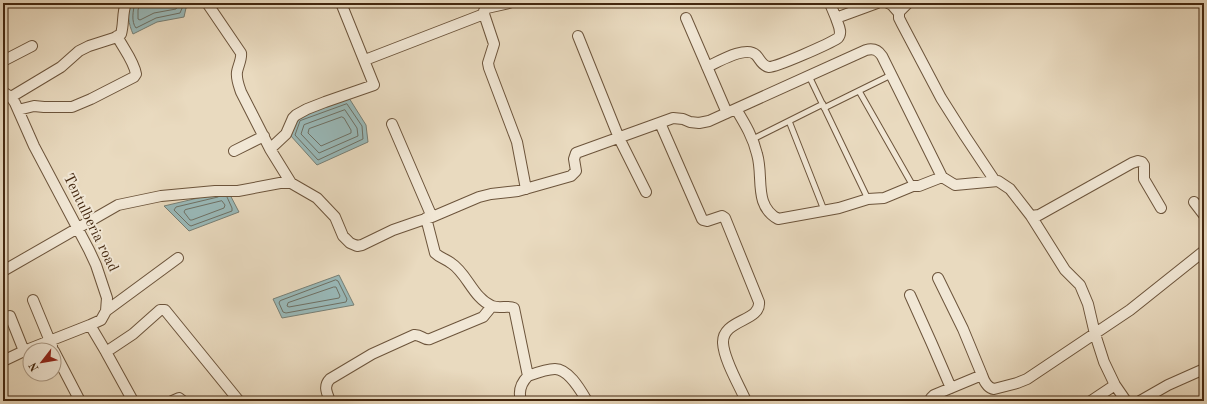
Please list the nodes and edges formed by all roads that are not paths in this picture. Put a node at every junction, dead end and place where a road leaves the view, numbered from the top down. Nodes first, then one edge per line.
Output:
1 (126, 3) edge
2 (207, 3) edge
3 (341, 3) edge
4 (509, 3) edge
5 (831, 3) edge
6 (877, 3) edge
7 (888, 3) edge
8 (908, 3) edge
9 (899, 13) junction
10 (484, 14) junction
11 (686, 18) dead end
12 (836, 18) junction
13 (117, 36) junction
14 (578, 36) dead end
15 (32, 46) dead end
16 (365, 60) junction
17 (3, 61) edge
18 (707, 67) junction
19 (891, 75) junction
20 (809, 76) junction
21 (859, 91) junction
22 (7, 95) edge
23 (824, 106) junction
24 (18, 110) junction
25 (732, 111) junction
26 (789, 121) junction
27 (660, 123) junction
28 (392, 124) dead end
29 (264, 136) junction
30 (619, 138) junction
31 (753, 139) junction
32 (270, 149) junction
33 (234, 151) dead end
34 (942, 177) junction
35 (995, 181) junction
36 (291, 183) junction
37 (913, 186) junction
38 (526, 189) junction
39 (646, 192) dead end
40 (868, 199) junction
41 (1194, 202) dead end
42 (1161, 208) dead end
43 (824, 210) junction
44 (1204, 215) edge
45 (1031, 216) junction
46 (429, 218) junction
47 (78, 228) junction
48 (1204, 251) edge
49 (178, 258) dead end
50 (3, 271) edge
51 (938, 278) dead end
52 (910, 295) dead end
53 (33, 300) dead end
54 (492, 306) junction
55 (106, 311) junction
56 (10, 316) dead end
57 (90, 325) junction
58 (1095, 334) junction
59 (50, 342) edge
60 (62, 342) edge
61 (22, 346) edge
62 (22, 352) edge
63 (106, 352) junction
64 (3, 361) edge
65 (62, 367) edge
66 (1204, 369) edge
67 (982, 375) junction
68 (528, 376) junction
69 (1115, 384) junction
70 (951, 388) junction
71 (80, 401) edge
72 (133, 401) edge
73 (172, 401) edge
74 (183, 401) edge
75 (239, 401) edge
76 (330, 401) edge
77 (521, 401) edge
78 (587, 401) edge
79 (746, 401) edge
80 (931, 401) edge
81 (1091, 401) edge
82 (1126, 401) edge
83 (1140, 401) edge

1 - 13 street
2 - 29 street
3 - 16 street
4 - 10 street
5 - 12 street
6 - 12 street
7 - 9 street
8 - 9 street
9 - 35 street
10 - 16 street
10 - 38 street
11 - 18 street
12 - 18 street
13 - 22 street
13 - 24 street
14 - 30 street
15 - 17 street
16 - 32 street
18 - 25 street
19 - 20 street
19 - 21 lane
19 - 34 street
20 - 23 lane
20 - 25 street
21 - 23 lane
21 - 37 lane
22 - 24 street, Tentulberia road
23 - 26 lane
23 - 40 lane
24 - 47 street, Tentulberia road
25 - 27 street
25 - 31 street
26 - 31 lane
26 - 43 lane
27 - 30 street
27 - 79 street
28 - 46 street
29 - 32 street
29 - 33 street
30 - 38 street
30 - 39 street
31 - 43 street
32 - 36 street
34 - 35 street
34 - 37 street
35 - 45 street
36 - 46 street
36 - 47 street
37 - 40 street
38 - 46 street
40 - 43 street
41 - 44 street
42 - 45 street
45 - 58 street
46 - 54 street
47 - 50 street
47 - 55 street, Tentulberia road
48 - 58 street
49 - 55 street
51 - 67 street
52 - 70 street
53 - 59 street
54 - 68 street
54 - 76 street
55 - 57 street
56 - 61 street
57 - 60 street
57 - 63 street
58 - 67 street
58 - 69 street
62 - 64 street
63 - 72 street
63 - 75 street
65 - 71 street
66 - 83 street
67 - 70 street
68 - 77 street
68 - 78 street
69 - 81 street
69 - 82 street
70 - 80 street
73 - 74 street

